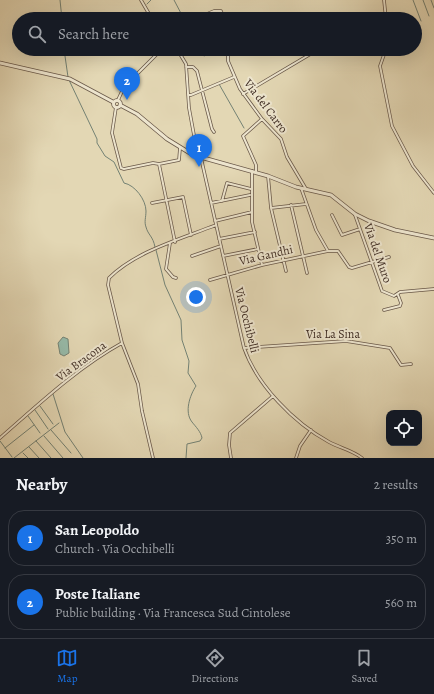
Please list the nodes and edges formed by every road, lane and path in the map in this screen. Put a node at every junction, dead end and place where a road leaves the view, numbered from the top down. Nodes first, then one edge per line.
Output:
1 (141, 0) edge
2 (384, 0) edge
3 (148, 12) edge
4 (211, 12) edge
5 (221, 12) edge
6 (385, 12) edge
7 (155, 56) edge
8 (182, 56) edge
9 (228, 56) edge
10 (307, 56) edge
11 (384, 56) edge
12 (0, 63) edge
13 (186, 67) junction
14 (234, 77) junction
15 (203, 90) junction
16 (243, 94) junction
17 (188, 95) junction
18 (118, 100) junction
19 (113, 102) junction
20 (118, 106) junction
21 (262, 119) junction
22 (214, 132) dead end
23 (180, 148) junction
24 (200, 157) junction
25 (160, 164) junction
26 (252, 171) junction
27 (256, 172) junction
28 (268, 176) junction
29 (301, 188) junction
30 (251, 189) junction
31 (306, 189) junction
32 (434, 193) edge
33 (251, 195) junction
34 (167, 200) junction
35 (222, 201) junction
36 (152, 203) dead end
37 (210, 203) junction
38 (306, 204) junction
39 (291, 205) junction
40 (271, 208) junction
41 (252, 212) junction
42 (355, 214) junction
43 (332, 215) dead end
44 (215, 221) junction
45 (216, 226) junction
46 (360, 229) junction
47 (255, 232) junction
48 (191, 235) junction
49 (434, 238) edge
50 (219, 239) junction
51 (175, 242) junction
52 (170, 243) junction
53 (221, 246) junction
54 (258, 249) junction
55 (328, 251) junction
56 (192, 256) dead end
57 (223, 256) junction
58 (303, 256) junction
59 (390, 257) dead end
60 (283, 261) junction
61 (371, 262) junction
62 (262, 265) junction
63 (286, 272) dead end
64 (307, 273) dead end
65 (226, 274) junction
66 (176, 278) dead end
67 (210, 280) dead end
68 (434, 289) edge
69 (398, 295) junction
70 (384, 310) dead end
71 (122, 343) junction
72 (244, 348) junction
73 (411, 364) dead end
74 (273, 396) junction
75 (311, 430) junction
76 (0, 438) edge
77 (153, 458) edge
78 (231, 458) edge
79 (296, 458) edge
80 (362, 458) edge

1 - 3 street
2 - 6 street
4 - 5 street
7 - 18 street
8 - 13 street
9 - 14 street, Via del Carro
10 - 16 street
11 - 32 street
12 - 19 street
13 - 15 street
13 - 17 street, Via Occhibelli
14 - 15 street
14 - 16 street, Via del Carro
15 - 17 street
15 - 22 street
16 - 21 street, Via del Carro
17 - 24 street, Via Occhibelli
18 - 19 street
18 - 20 street
19 - 20 street
20 - 23 street
20 - 25 street
21 - 27 street
21 - 31 street, Via del Carro
23 - 24 street
23 - 25 street
24 - 26 street
24 - 37 street, Via Occhibelli
25 - 34 street
26 - 27 street
26 - 30 street
27 - 28 street
28 - 29 street
28 - 40 street
29 - 31 street
29 - 38 street
30 - 33 street
30 - 35 street
31 - 42 street
33 - 35 street
33 - 41 street
34 - 36 street
34 - 48 street
34 - 51 street
35 - 37 street
37 - 44 street, Via Occhibelli
38 - 39 street
38 - 55 street
39 - 40 street
39 - 58 street
40 - 60 street
41 - 44 street
41 - 47 street
42 - 46 street, Via del Muro
42 - 49 street
43 - 46 street
44 - 45 street, Via Occhibelli
45 - 48 street, Via Bracona
45 - 50 street, Via Occhibelli
46 - 61 street, Via del Muro
47 - 50 street
47 - 54 street
48 - 51 street, Via Bracona
50 - 53 street, Via Occhibelli
51 - 52 street, Via Bracona
52 - 66 street
52 - 71 street, Via Bracona
53 - 56 street
53 - 57 street, Via Occhibelli
54 - 57 street
54 - 62 street
55 - 58 street, Via Gandhi
55 - 61 street
57 - 65 street, Via Occhibelli
58 - 60 street, Via Gandhi
58 - 64 street
59 - 61 street
60 - 62 street, Via Gandhi
60 - 63 street
61 - 69 street, Via del Muro
62 - 65 street, Via Gandhi
65 - 67 street, Via Gandhi
65 - 72 street, Via Occhibelli
68 - 69 street, Via del Muro
69 - 70 street
71 - 76 street, Via Bracona
71 - 77 street
72 - 73 street, Via La Sina
72 - 74 street, Via Occhibelli
74 - 75 street, Via Occhibelli
74 - 78 street
75 - 79 street
75 - 80 street, Via Occhibelli

